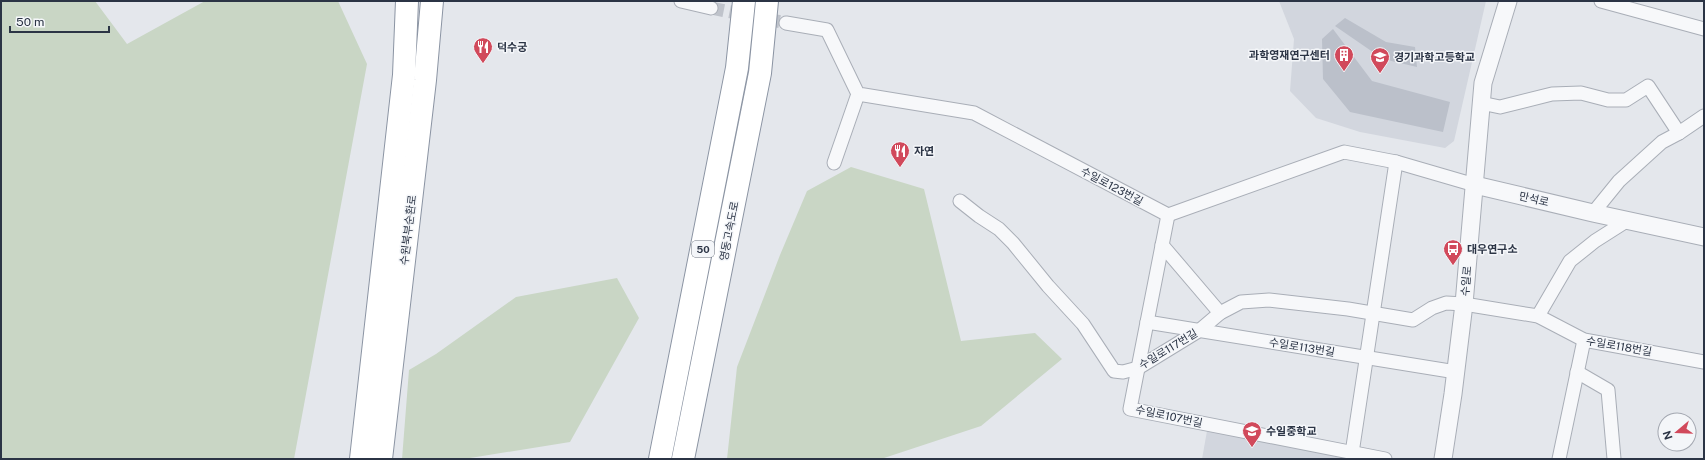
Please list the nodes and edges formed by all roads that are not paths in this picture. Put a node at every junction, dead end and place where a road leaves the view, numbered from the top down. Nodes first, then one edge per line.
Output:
1 (408, 1) edge
2 (432, 1) edge
3 (681, 1) edge
4 (744, 1) edge
5 (767, 1) edge
6 (1508, 1) edge
7 (1601, 1) edge
8 (711, 8) tunnel mouth
9 (786, 24) tunnel mouth
10 (1704, 29) edge
11 (858, 94) junction
12 (1482, 103) junction
13 (1704, 116) edge
14 (1679, 133) junction
15 (1396, 162) junction
16 (834, 163) dead end
17 (1475, 185) junction
18 (960, 201) dead end
19 (1593, 213) junction
20 (1168, 215) junction
21 (1628, 220) junction
22 (1704, 237) edge
23 (1162, 245) junction
24 (1464, 304) junction
25 (1220, 313) junction
26 (1373, 313) junction
27 (1538, 316) junction
28 (1147, 322) junction
29 (1200, 330) junction
30 (1584, 340) junction
31 (1366, 358) junction
32 (1704, 362) edge
33 (1138, 368) junction
34 (1456, 372) junction
35 (1577, 372) junction
36 (1352, 452) junction
37 (361, 459) edge
38 (381, 459) edge
39 (660, 459) edge
40 (683, 459) edge
41 (1385, 459) edge
42 (1443, 459) edge
43 (1560, 459) edge
44 (1614, 459) edge

1 - 37 highway, 수원북부순환로
2 - 38 highway, 수원북부순환로
3 - 8 street
4 - 39 highway, 영동고속도로 / 50
5 - 40 highway, 영동고속도로 / 50
6 - 12 street, 수일로
7 - 10 street
9 - 11 street
11 - 16 street
11 - 20 street, 수일로123번길
12 - 14 street
12 - 17 street, 수일로
13 - 14 street
14 - 19 street
15 - 17 street
15 - 20 street
15 - 26 street
17 - 19 street, 만석로
17 - 24 street, 수일로
18 - 33 street, 수일로117번길
19 - 21 street, 만석로
20 - 23 street, 수일로107번길
21 - 22 street, 만석로
21 - 27 street
23 - 25 street
23 - 28 street, 수일로107번길
24 - 26 street, 수일로117번길
24 - 27 street, 수일로118번길
24 - 34 street, 수일로
25 - 26 street, 수일로117번길
25 - 29 street, 수일로117번길
26 - 31 street
27 - 30 street, 수일로118번길
28 - 29 street, 수일로113번길
28 - 33 street, 수일로107번길
29 - 31 street, 수일로113번길
29 - 33 street, 수일로117번길
30 - 32 street, 수일로118번길
30 - 35 street
31 - 34 street, 수일로113번길
31 - 36 street
33 - 36 street, 수일로107번길
34 - 42 street, 수일로
35 - 43 street
35 - 44 street
36 - 41 street, 수일로107번길

